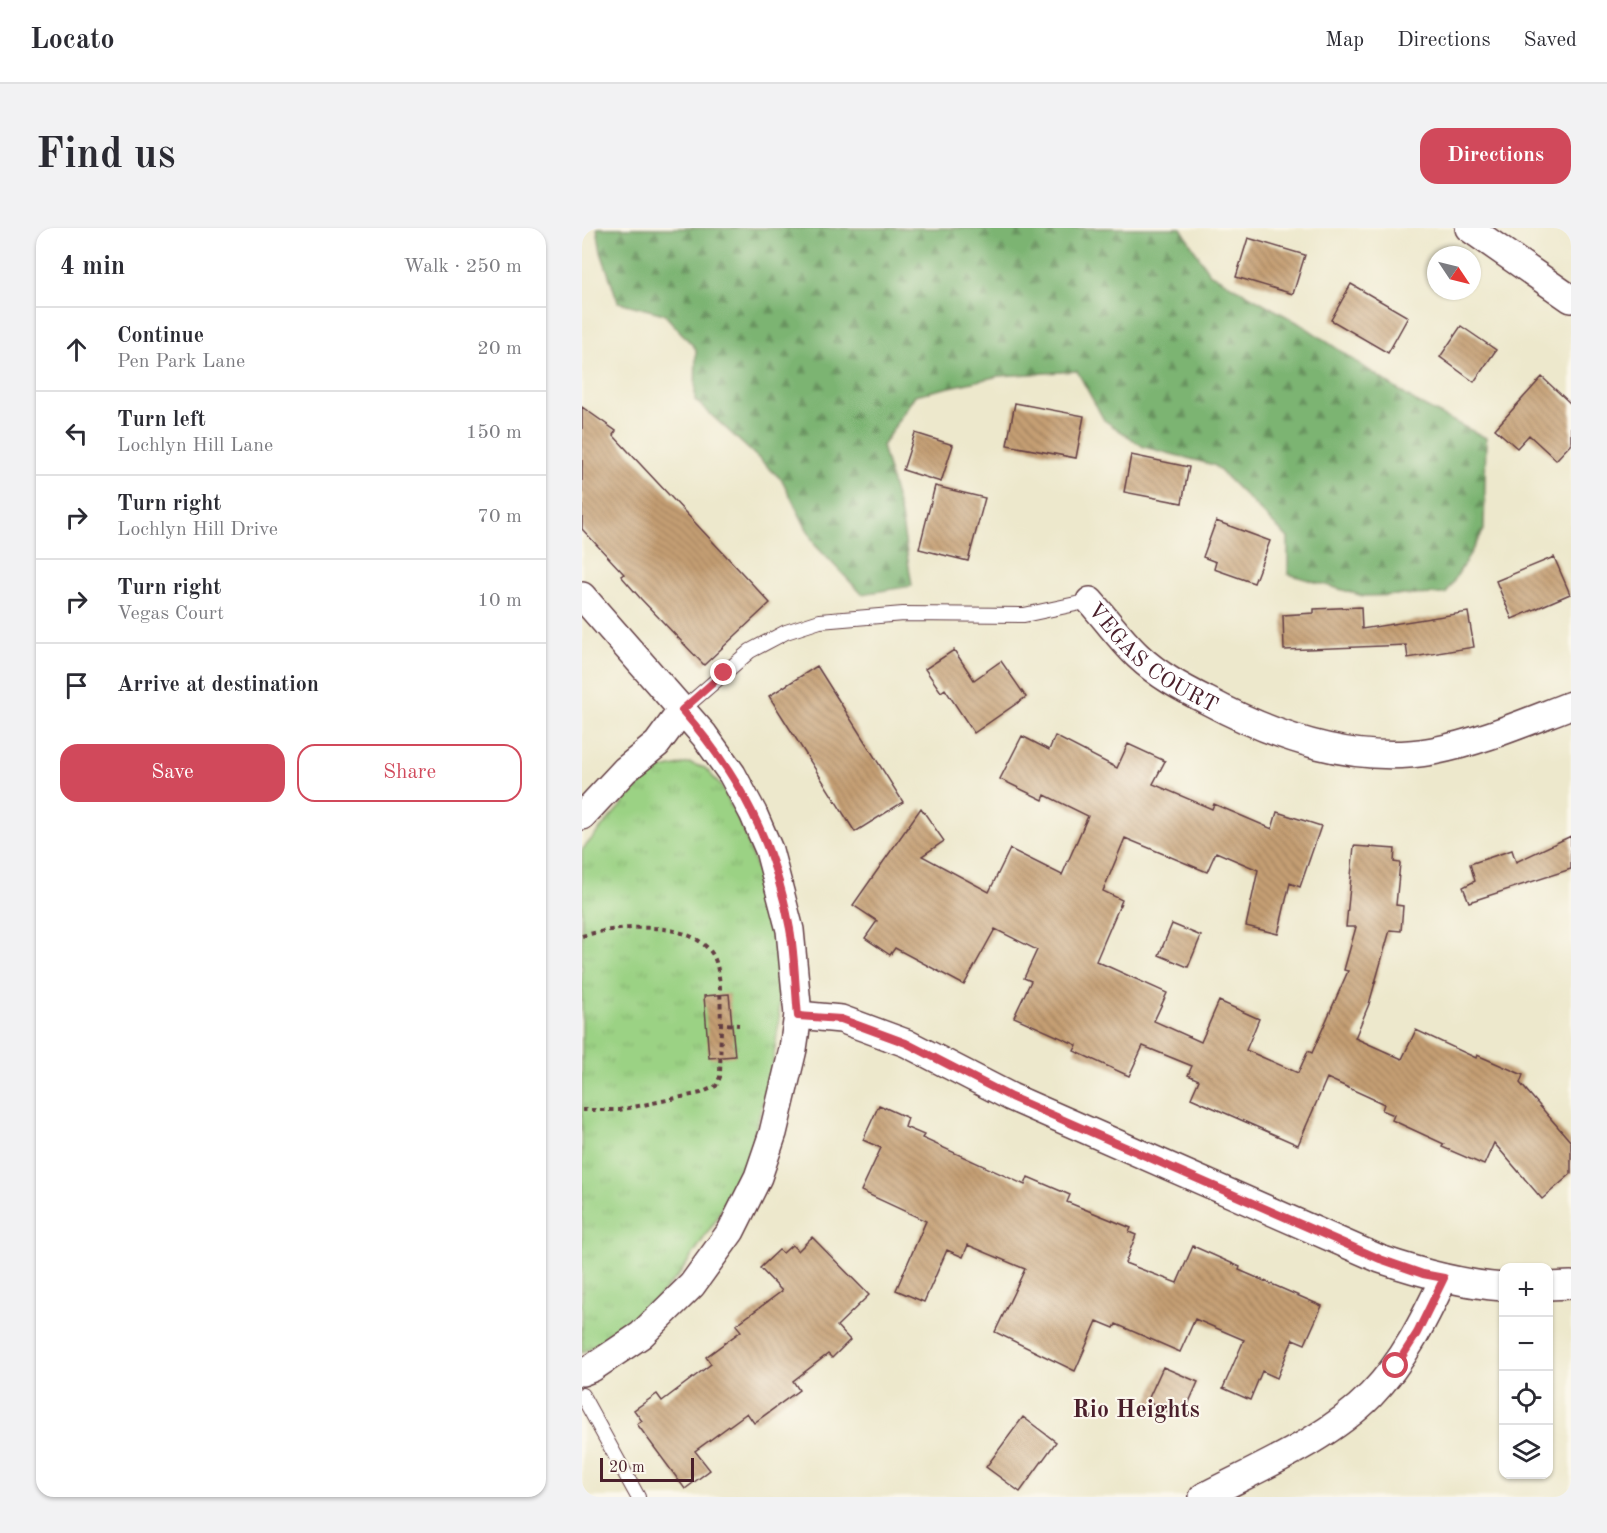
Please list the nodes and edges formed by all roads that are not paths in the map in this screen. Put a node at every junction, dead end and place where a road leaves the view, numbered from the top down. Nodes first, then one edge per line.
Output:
1 (1469, 228) edge
2 (1571, 299) edge
3 (582, 596) edge
4 (1090, 601) joint
5 (1571, 705) edge
6 (682, 710) junction
7 (582, 816) edge
8 (798, 1016) junction
9 (1444, 1278) junction
10 (1499, 1286) edge
11 (1553, 1286) edge
12 (1571, 1286) edge
13 (582, 1372) edge
14 (582, 1395) edge
15 (638, 1497) edge
16 (1203, 1497) edge

1 - 2 street
3 - 6 street
4 - 5 street, VEGAS COURT
4 - 6 lane, VEGAS COURT
6 - 7 street
6 - 8 street
8 - 9 street
8 - 13 street
9 - 10 street
9 - 16 street
11 - 12 street
14 - 15 lane

